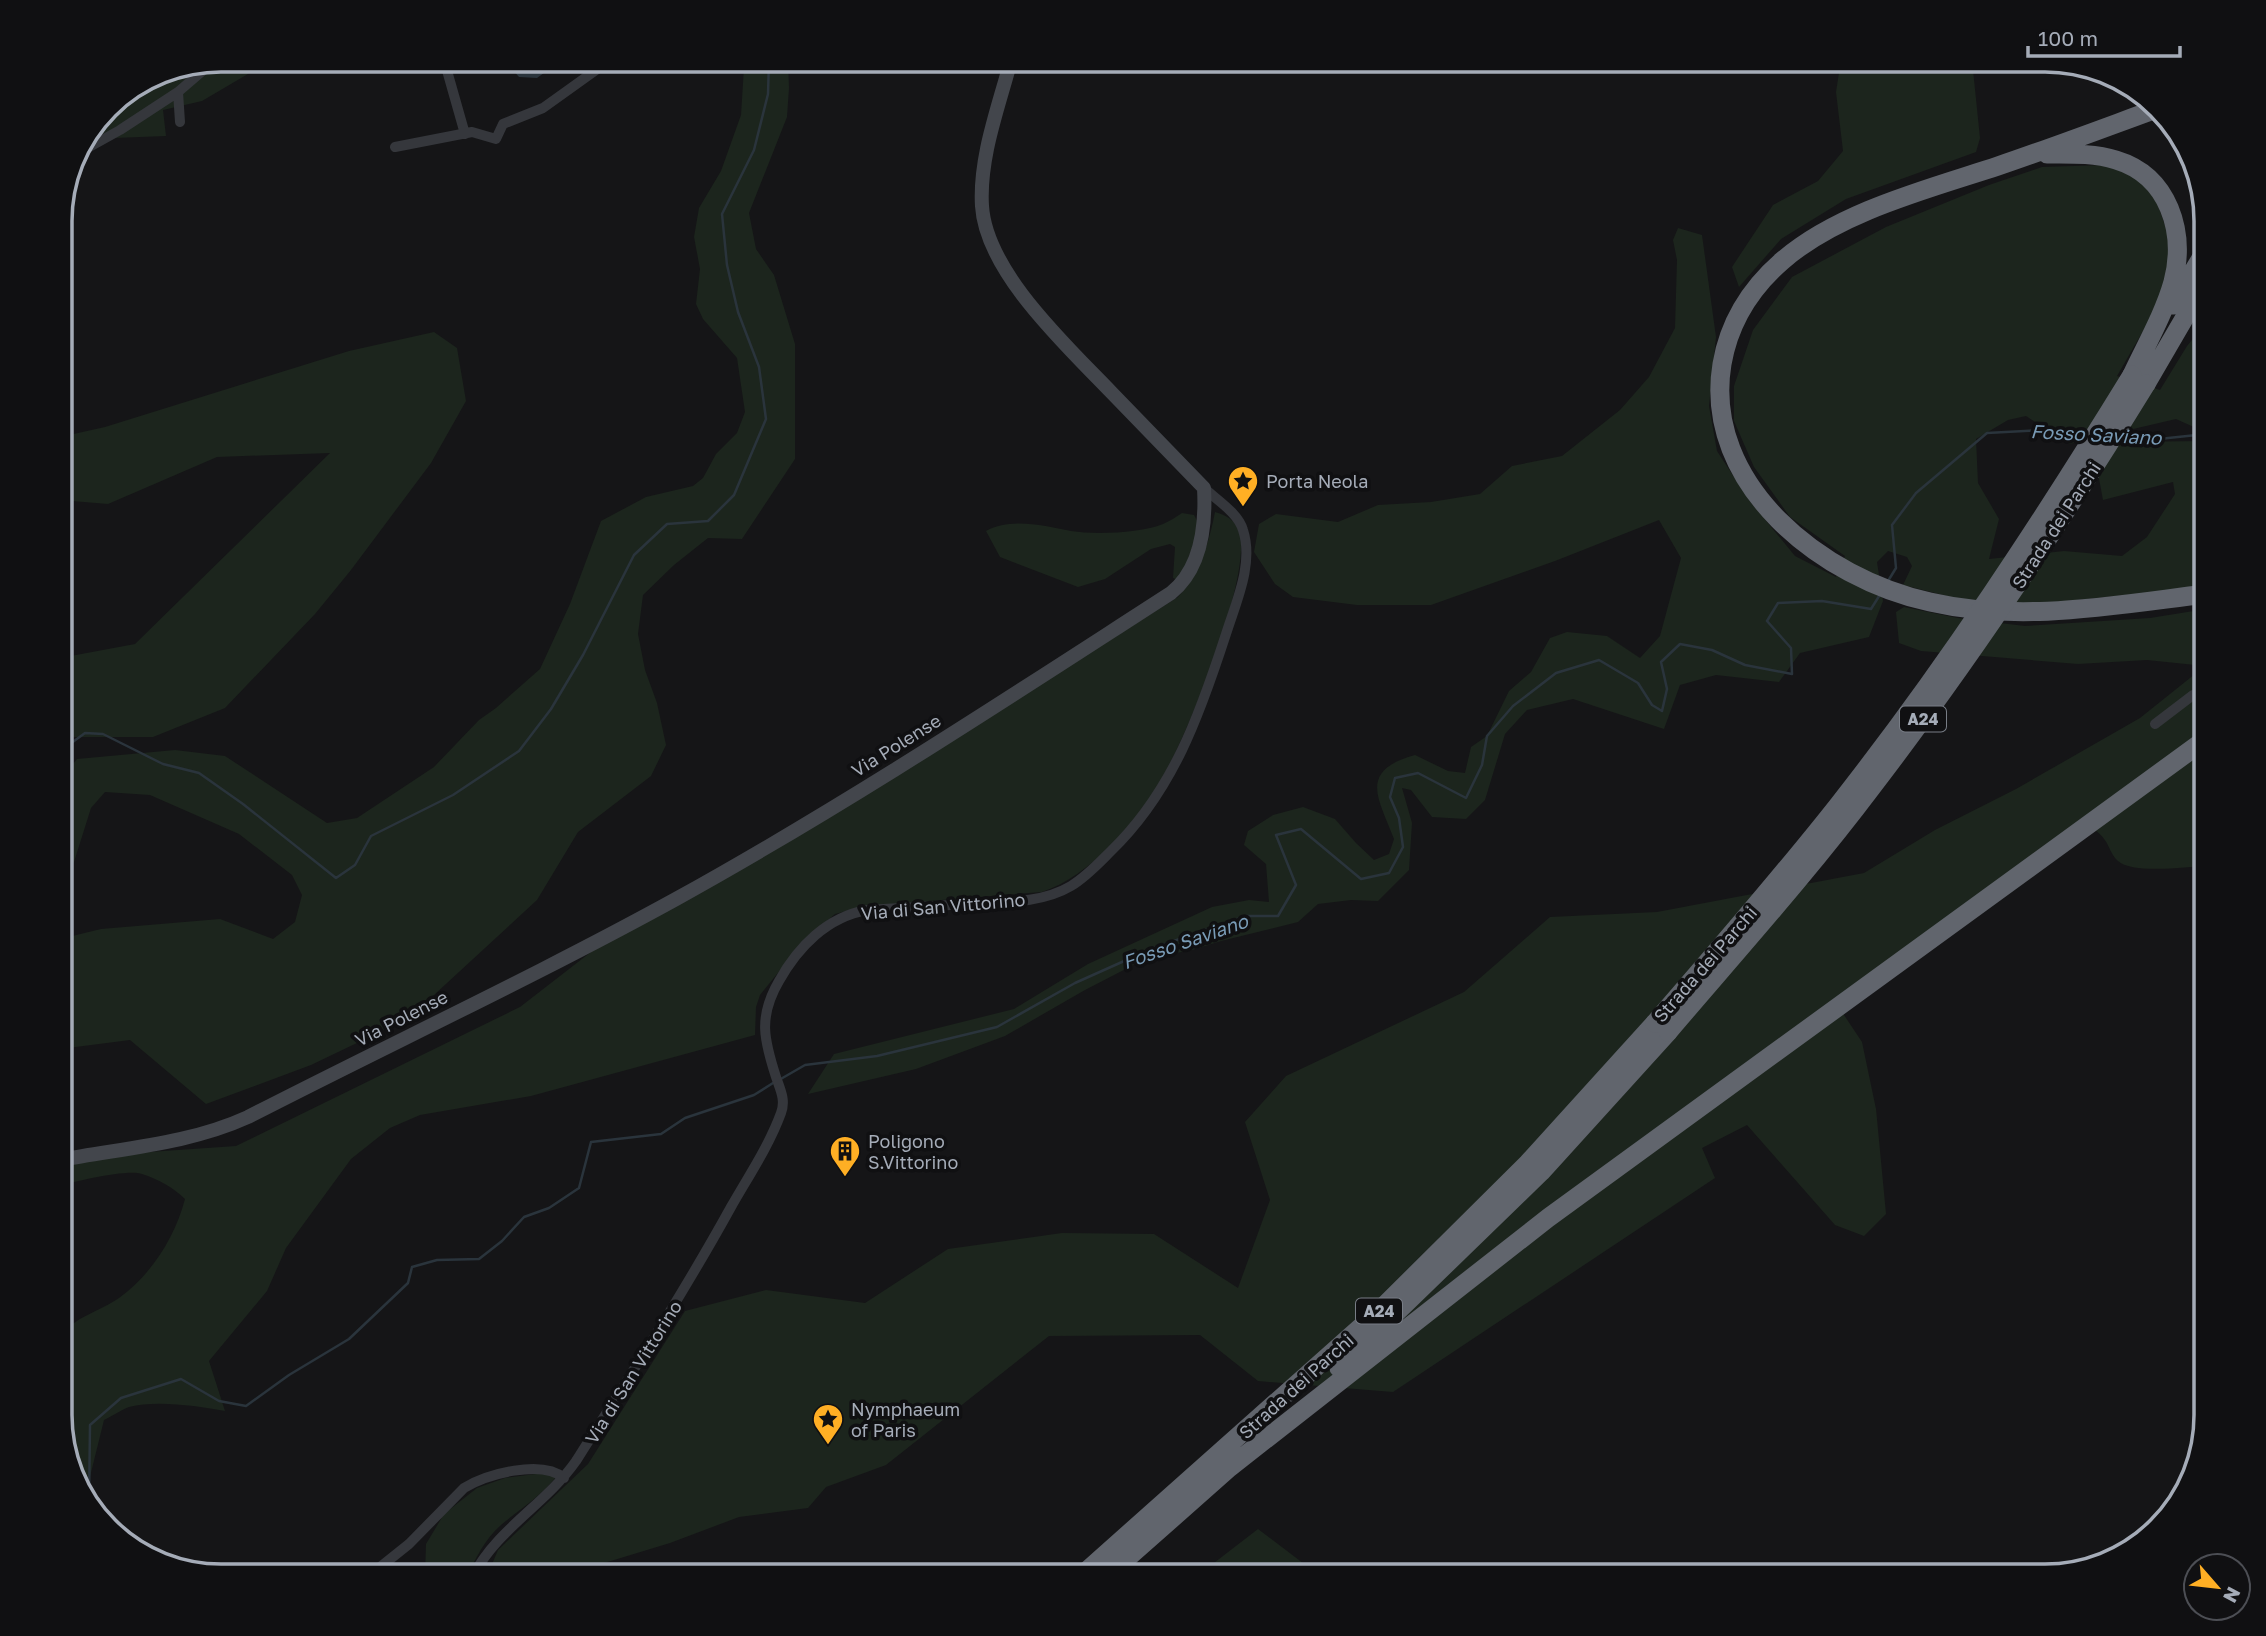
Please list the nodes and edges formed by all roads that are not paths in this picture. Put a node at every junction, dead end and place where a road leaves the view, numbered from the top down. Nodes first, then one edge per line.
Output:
1 (447, 72) edge
2 (593, 72) edge
3 (1009, 72) edge
4 (199, 74) edge
5 (178, 92) junction
6 (2147, 111) edge
7 (180, 122) dead end
8 (465, 134) junction
9 (93, 145) edge
10 (394, 147) dead end
11 (2032, 154) junction
12 (2194, 275) edge
13 (2194, 300) edge
14 (2139, 379) junction
15 (1204, 488) junction
16 (2194, 596) edge
17 (2194, 695) edge
18 (2155, 724) dead end
19 (2194, 748) edge
20 (1661, 1027) junction
21 (72, 1158) edge
22 (1229, 1468) junction
23 (564, 1478) junction
24 (385, 1564) edge
25 (480, 1564) edge
26 (1096, 1564) edge
27 (1122, 1564) edge

1 - 8 street
2 - 8 street
3 - 15 street
4 - 5 street
5 - 7 street
5 - 9 street
6 - 11 highway
8 - 10 street
11 - 14 highway
11 - 16 highway
12 - 14 highway, Strada dei Parchi / A24
13 - 14 highway, Strada dei Parchi / A24
14 - 20 highway, Strada dei Parchi / A24, bridge
15 - 21 street, Via Polense
15 - 23 street, Via di San Vittorino
17 - 18 street
19 - 22 highway
20 - 22 highway, Strada dei Parchi / A24
20 - 26 highway, Strada dei Parchi / A24
22 - 27 highway, Strada dei Parchi / A24
23 - 24 street
23 - 25 street, Via di San Vittorino

